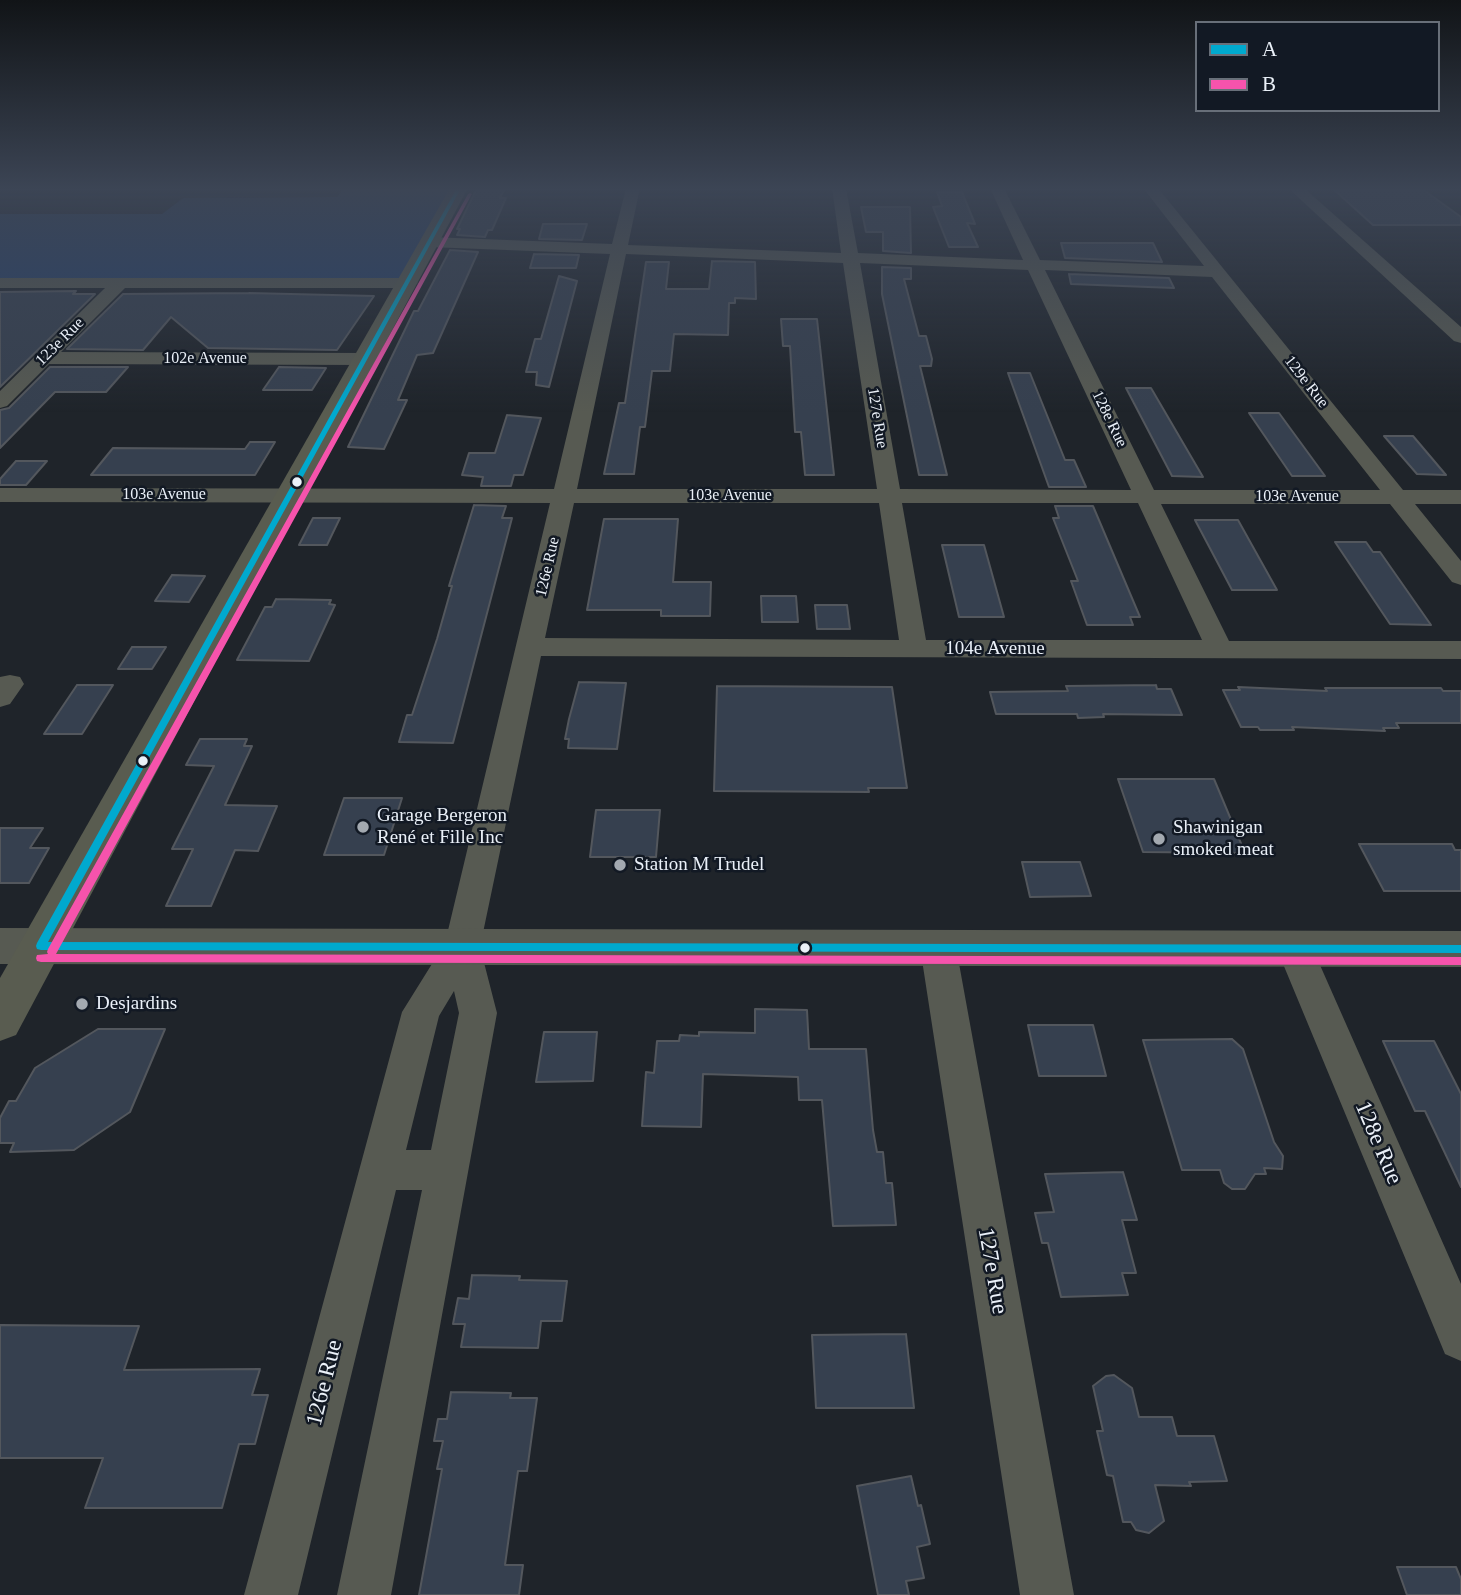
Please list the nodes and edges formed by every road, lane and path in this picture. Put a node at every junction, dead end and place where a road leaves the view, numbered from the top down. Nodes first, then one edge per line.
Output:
1 (419, 262) edge
2 (616, 262) edge
3 (851, 262) edge
4 (1033, 262) edge
5 (1070, 262) edge
6 (1211, 262) edge
7 (1378, 262) edge
8 (1216, 268) junction
9 (0, 283) edge
10 (120, 283) junction
11 (409, 283) junction
12 (1461, 337) edge
13 (45, 358) junction
14 (365, 359) junction
15 (0, 402) edge
16 (0, 495) edge
17 (290, 495) junction
18 (564, 496) junction
19 (889, 496) junction
20 (1146, 497) junction
21 (1398, 497) junction
22 (1461, 497) edge
23 (1461, 577) edge
24 (530, 647) junction
25 (914, 648) junction
26 (1220, 649) junction
27 (1461, 650) edge
28 (20, 946) edge
29 (462, 947) junction
30 (938, 947) junction
31 (1294, 947) junction
32 (1461, 949) edge
33 (0, 1021) edge
34 (378, 1170) junction
35 (449, 1170) junction
36 (1461, 1338) edge
37 (271, 1595) edge
38 (364, 1595) edge
39 (1047, 1595) edge

1 - 11 main road
2 - 18 street, 126e Rue
3 - 19 street, 127e Rue
4 - 20 street, 128e Rue
5 - 8 street
6 - 8 street, 129e Rue
7 - 12 street
8 - 21 street, 129e Rue
9 - 10 street
10 - 11 street
10 - 13 street, 123e Rue
11 - 14 main road
13 - 14 street, 102e Avenue
13 - 15 street, 123e Rue
14 - 17 main road
16 - 17 street, 103e Avenue
17 - 18 street, 103e Avenue
17 - 28 main road
18 - 19 street, 103e Avenue
18 - 24 street, 126e Rue
19 - 20 street, 103e Avenue
19 - 25 street, 127e Rue
20 - 21 street, 103e Avenue
20 - 26 street, 128e Rue
21 - 22 street, 103e Avenue
21 - 23 street, 129e Rue
24 - 25 street, 104e Avenue
24 - 29 street, 126e Rue
25 - 26 street, 104e Avenue
26 - 27 street, 104e Avenue
28 - 29 street
28 - 33 main road
29 - 30 street
29 - 34 street, 126e Rue
29 - 35 street, 126e Rue
30 - 31 street
30 - 39 street, 127e Rue
31 - 32 street
31 - 36 street, 128e Rue
34 - 35 street
34 - 37 street, 126e Rue
35 - 38 street, 126e Rue

